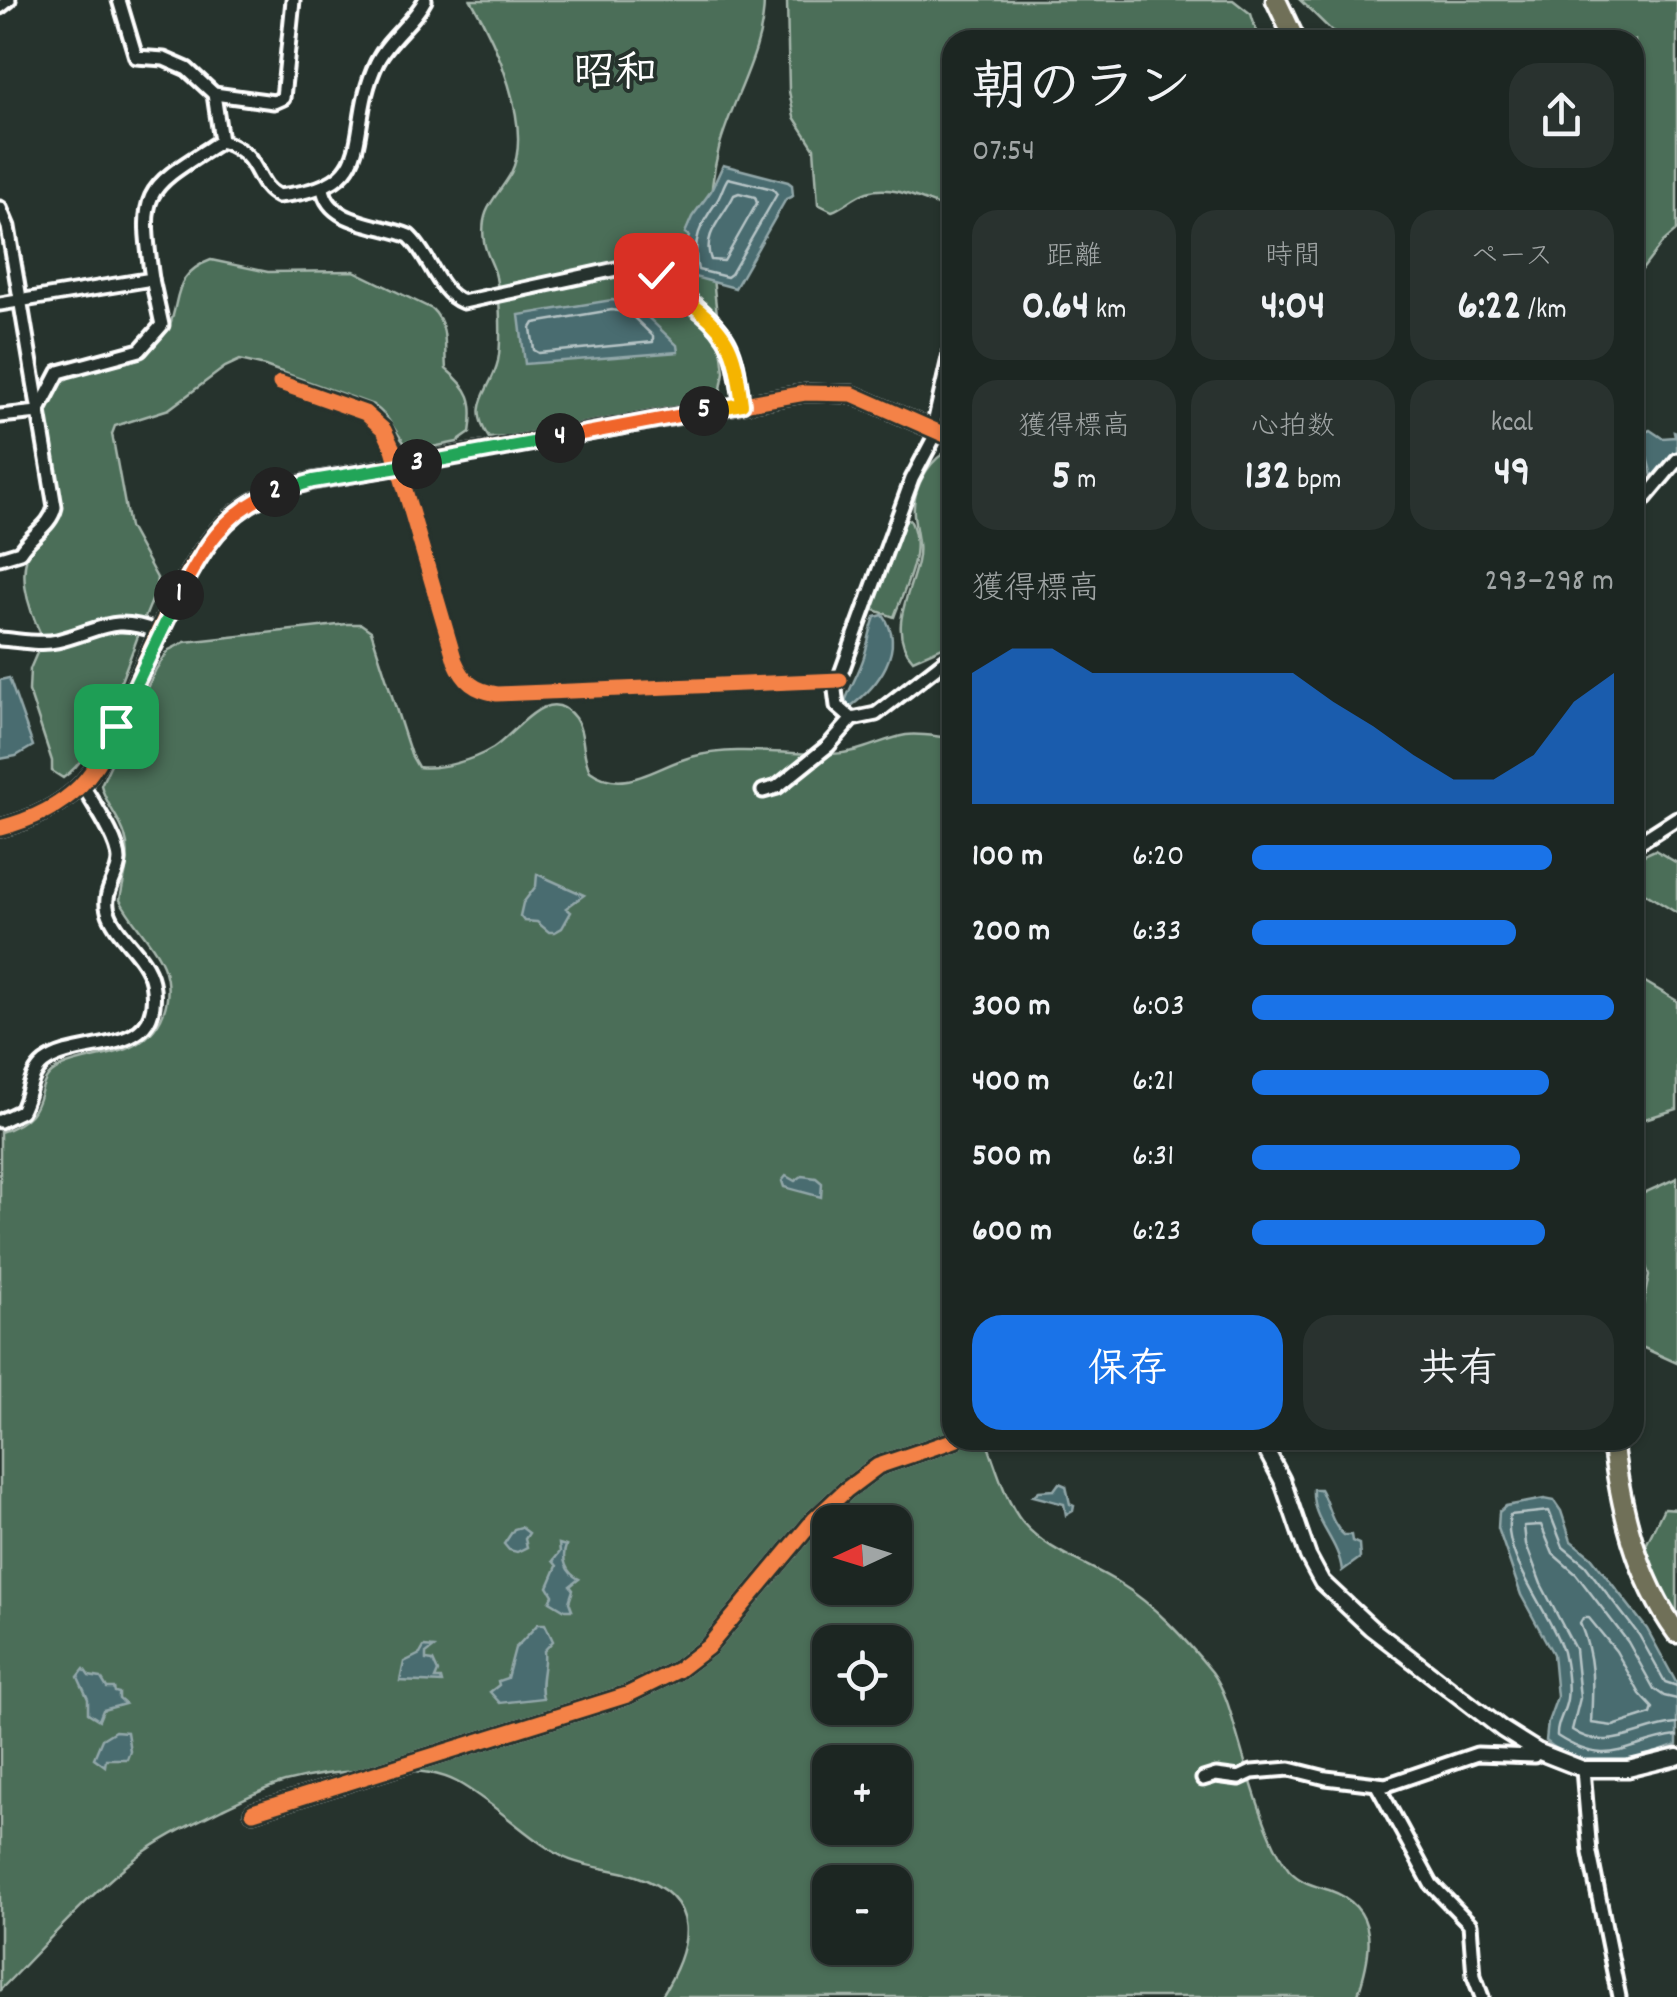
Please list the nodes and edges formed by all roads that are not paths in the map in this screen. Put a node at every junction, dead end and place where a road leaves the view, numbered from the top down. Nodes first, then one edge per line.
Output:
1 (9, 0) edge
2 (119, 0) edge
3 (293, 0) edge
4 (425, 0) edge
5 (1276, 0) edge
6 (0, 6) edge
7 (1291, 30) edge
8 (214, 94) junction
9 (221, 141) junction
10 (323, 188) junction
11 (0, 208) edge
12 (152, 279) junction
13 (20, 301) junction
14 (0, 304) edge
15 (280, 384) dead end
16 (942, 394) edge
17 (742, 404) junction
18 (38, 412) junction
19 (0, 416) edge
20 (935, 429) junction
21 (942, 433) edge
22 (1677, 460) edge
23 (397, 468) junction
24 (1644, 499) edge
25 (0, 558) edge
26 (159, 632) junction
27 (0, 639) edge
28 (942, 663) edge
29 (840, 680) junction
30 (852, 719) junction
31 (82, 784) junction
32 (763, 791) dead end
33 (1677, 818) edge
34 (0, 828) edge
35 (1644, 839) edge
36 (0, 1121) edge
37 (942, 1444) edge
38 (1267, 1450) edge
39 (1614, 1450) edge
40 (1677, 1633) edge
41 (1536, 1751) junction
42 (1677, 1757) edge
43 (1583, 1768) junction
44 (1203, 1778) dead end
45 (1377, 1784) junction
46 (252, 1812) dead end
47 (1482, 1997) edge
48 (1618, 1997) edge

1 - 6 street
2 - 8 street
3 - 8 street
4 - 10 street
5 - 7 main road
8 - 9 street
9 - 10 street
9 - 12 street
10 - 17 street
11 - 13 street
12 - 13 street
12 - 18 street
13 - 14 street
13 - 18 street
15 - 23 street
16 - 20 street
17 - 20 street
17 - 23 street
18 - 19 street
18 - 25 street
20 - 21 street
20 - 29 street
22 - 24 street
23 - 26 street
23 - 29 street
26 - 27 street
26 - 31 street
28 - 30 street
29 - 30 street
30 - 32 street
31 - 34 street
31 - 36 street
33 - 35 street
37 - 46 street
38 - 41 street
39 - 40 main road
41 - 43 street
41 - 45 street
42 - 43 street
43 - 48 street
44 - 45 street
45 - 47 street

